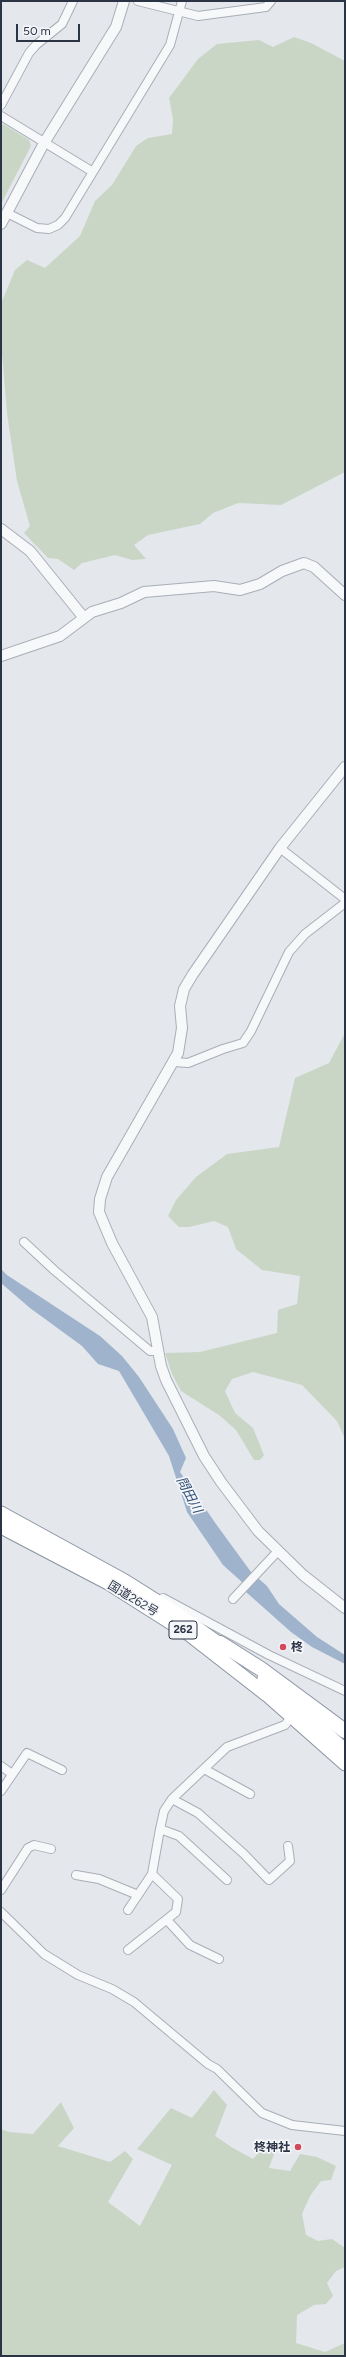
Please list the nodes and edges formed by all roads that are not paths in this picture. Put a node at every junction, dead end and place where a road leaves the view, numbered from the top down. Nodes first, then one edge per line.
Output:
1 (73, 1) edge
2 (124, 1) edge
3 (138, 1) edge
4 (182, 1) edge
5 (271, 1) edge
6 (180, 10) junction
7 (1, 105) edge
8 (1, 116) edge
9 (44, 143) junction
10 (93, 172) junction
11 (7, 213) junction
12 (1, 224) edge
13 (1, 529) edge
14 (345, 595) edge
15 (84, 618) junction
16 (1, 656) edge
17 (345, 768) edge
18 (280, 848) junction
19 (345, 899) edge
20 (345, 903) edge
21 (174, 1062) junction
22 (24, 1242) dead end
23 (158, 1351) junction
24 (1, 1513) edge
25 (1, 1527) edge
26 (75, 1553) junction
27 (276, 1553) junction
28 (235, 1598) dead end
29 (345, 1608) edge
30 (220, 1643) junction
31 (345, 1691) edge
32 (292, 1716) junction
33 (345, 1731) edge
34 (345, 1750) edge
35 (345, 1764) edge
36 (1, 1766) edge
37 (204, 1769) junction
38 (62, 1770) dead end
39 (12, 1774) junction
40 (1, 1791) edge
41 (250, 1794) dead end
42 (172, 1799) junction
43 (160, 1829) junction
44 (288, 1846) dead end
45 (51, 1849) dead end
46 (152, 1874) junction
47 (76, 1875) dead end
48 (227, 1880) dead end
49 (1, 1890) edge
50 (138, 1895) junction
51 (128, 1910) dead end
52 (2, 1916) edge
53 (167, 1920) junction
54 (128, 1950) dead end
55 (219, 1959) dead end
56 (345, 2131) edge

1 - 7 street
2 - 9 street
3 - 6 street
4 - 6 street
5 - 6 street
6 - 10 street
8 - 9 street
9 - 10 street
9 - 11 street
10 - 11 street
11 - 12 street
13 - 15 street
14 - 15 street
15 - 16 street
17 - 18 street
18 - 19 street
18 - 21 street
20 - 21 street
21 - 23 street
22 - 23 street
23 - 27 street
24 - 26 highway, 国道262号 / 262
25 - 32 highway, 国道262号 / 262
26 - 30 highway, 国道262号 / 262
26 - 31 street
27 - 28 street
27 - 29 street
30 - 33 highway
30 - 34 highway, 国道262号 / 262
32 - 35 highway, 国道262号 / 262
32 - 37 street
36 - 39 street
37 - 41 street
37 - 42 street
38 - 39 street
39 - 40 street
42 - 43 street
42 - 44 street
43 - 46 street
43 - 48 street
45 - 49 street
46 - 50 street
46 - 53 street
47 - 50 street
50 - 51 street
52 - 56 street
53 - 54 street
53 - 55 street

